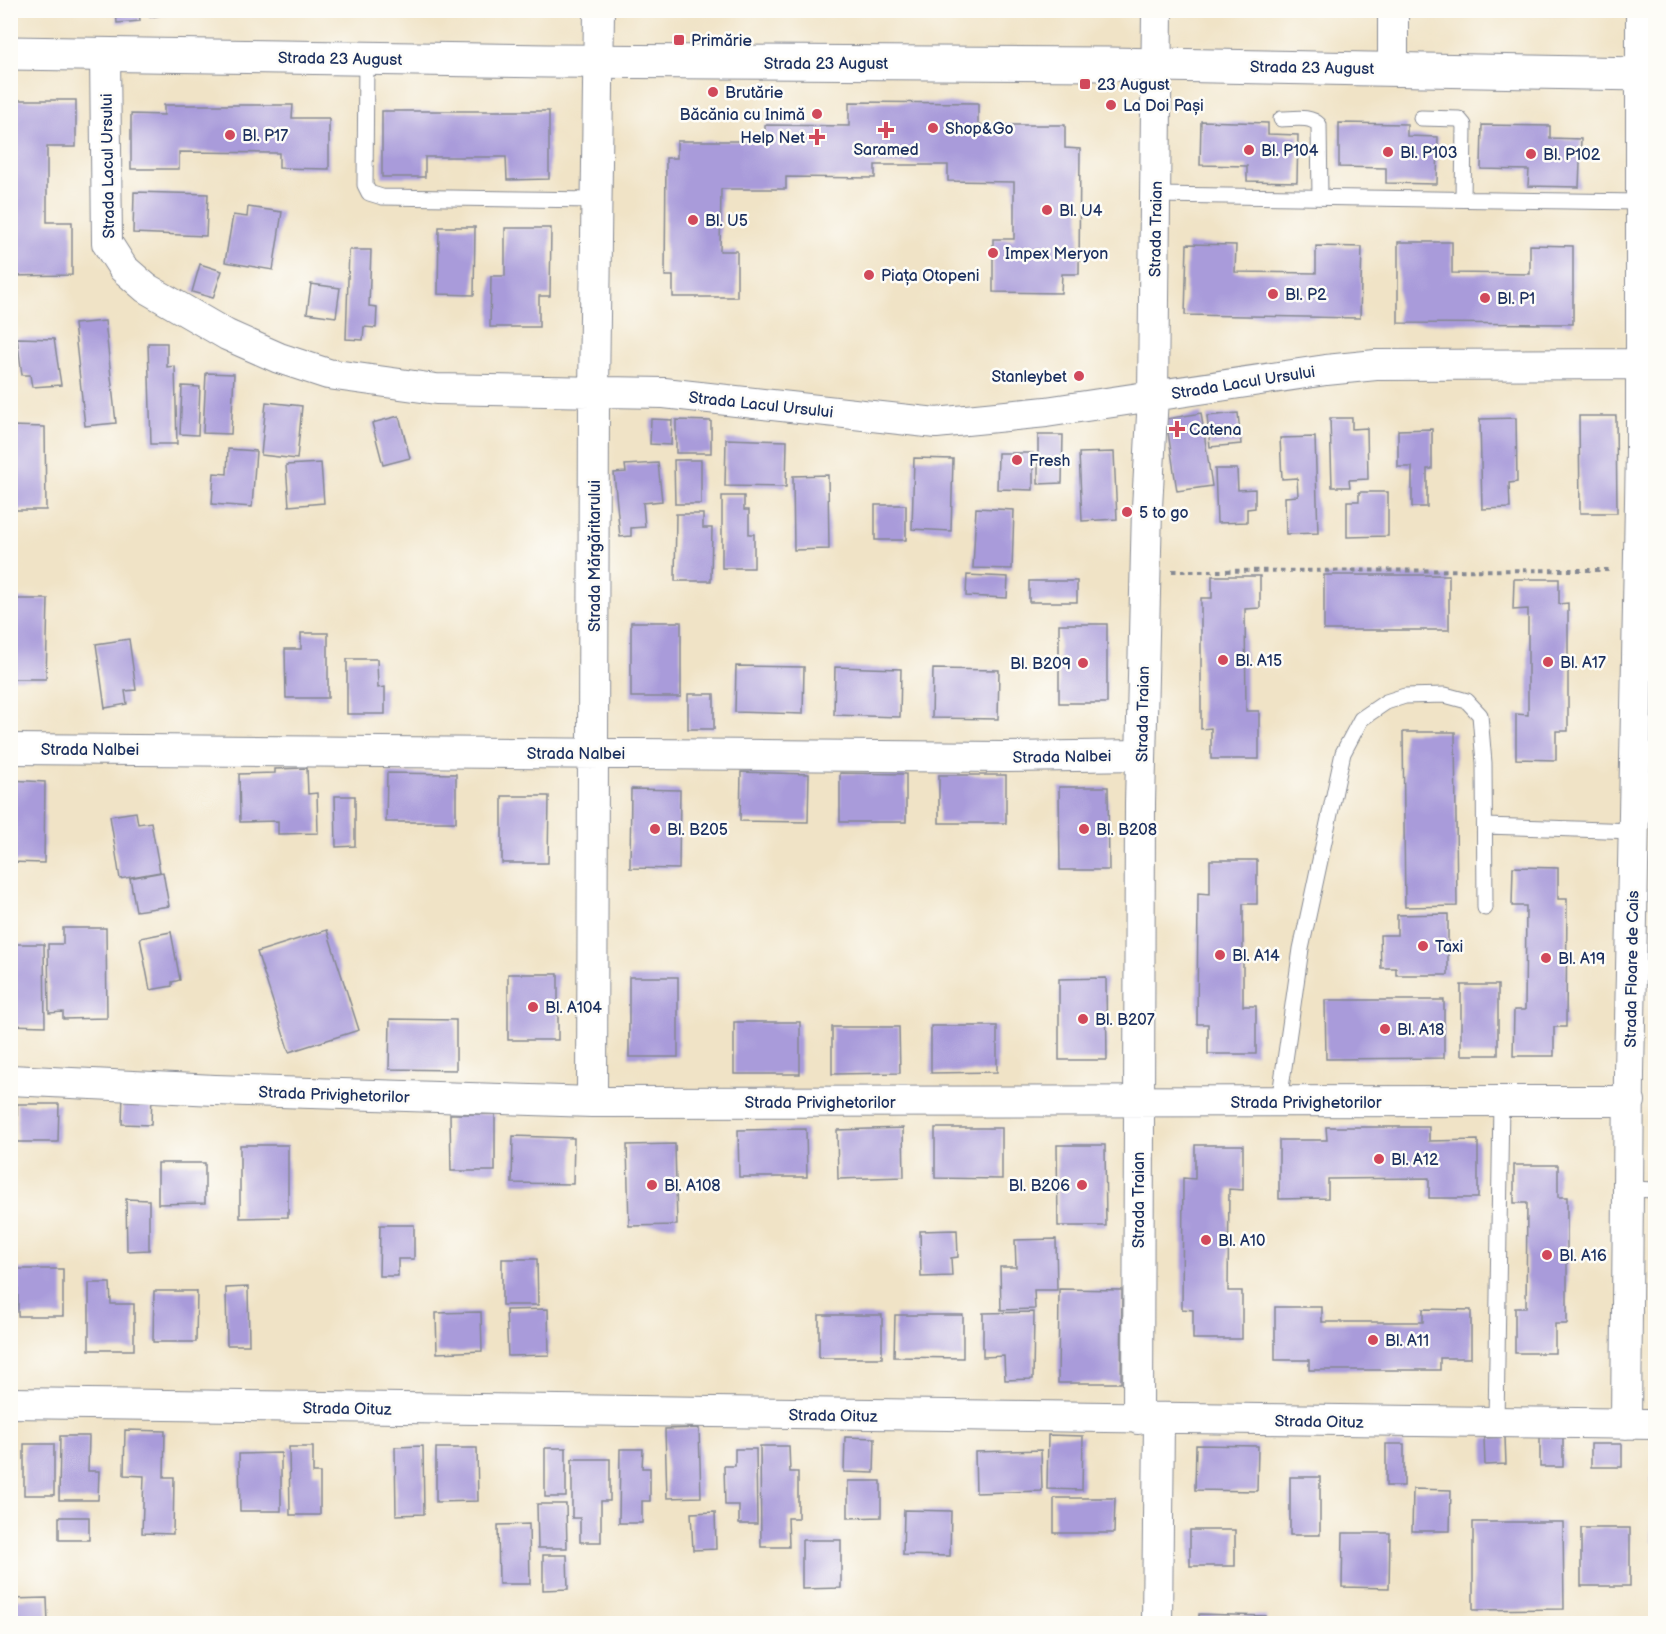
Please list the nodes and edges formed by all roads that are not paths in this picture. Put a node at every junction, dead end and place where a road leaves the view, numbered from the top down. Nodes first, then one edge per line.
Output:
1 (598, 10) edge
2 (1157, 10) edge
3 (1394, 10) edge
4 (1641, 10) edge
5 (10, 53) edge
6 (105, 55) junction
7 (366, 58) junction
8 (598, 61) junction
9 (1158, 65) junction
10 (1394, 69) junction
11 (1642, 74) junction
12 (1422, 118) dead end
13 (1281, 119) dead end
14 (1155, 195) junction
15 (1320, 197) junction
16 (1463, 199) junction
17 (596, 200) junction
18 (1646, 221) edge
19 (1641, 364) junction
20 (594, 393) junction
21 (1153, 396) junction
22 (1648, 450) edge
23 (1646, 694) edge
24 (10, 749) edge
25 (594, 754) junction
26 (1141, 755) junction
27 (1485, 826) junction
28 (1634, 831) junction
29 (1485, 908) dead end
30 (10, 1080) edge
31 (1630, 1101) junction
32 (592, 1102) junction
33 (1138, 1102) junction
34 (1279, 1102) junction
35 (1500, 1102) junction
36 (1642, 1190) edge
37 (10, 1403) edge
38 (1149, 1419) junction
39 (1496, 1423) junction
40 (1641, 1424) edge
41 (1157, 1623) edge

1 - 8 street, Strada Mărgăritarului
2 - 9 street, Strada Traian
3 - 10 street
4 - 11 street, Strada Floare de Cais
5 - 6 main road, Strada 23 August
6 - 7 main road, Strada 23 August
6 - 20 street, Strada Lacul Ursului
7 - 8 main road, Strada 23 August
7 - 17 lane
8 - 9 main road, Strada 23 August
8 - 17 street, Strada Mărgăritarului
9 - 10 main road, Strada 23 August
9 - 14 street, Strada Traian
10 - 11 main road, Strada 23 August
11 - 18 street, Strada Floare de Cais
12 - 16 lane
13 - 15 lane
14 - 15 lane
14 - 21 street, Strada Traian
15 - 16 lane
16 - 18 lane
17 - 20 street, Strada Mărgăritarului
18 - 19 street, Strada Floare de Cais
19 - 21 street, Strada Lacul Ursului
19 - 22 street, Strada Floare de Cais
20 - 21 street, Strada Lacul Ursului
20 - 25 street, Strada Mărgăritarului
21 - 26 street, Strada Traian
22 - 23 street, Strada Floare de Cais
23 - 28 street, Strada Floare de Cais
24 - 25 street, Strada Nalbei
25 - 26 street, Strada Nalbei
25 - 32 street, Strada Mărgăritarului
26 - 33 street, Strada Traian
27 - 28 lane
27 - 29 lane
27 - 34 lane
28 - 31 street, Strada Floare de Cais
30 - 32 street, Strada Privighetorilor
31 - 35 street, Strada Privighetorilor
31 - 36 street, Strada Floare de Cais
32 - 33 street, Strada Privighetorilor
33 - 34 street, Strada Privighetorilor
33 - 38 street, Strada Traian
34 - 35 street, Strada Privighetorilor
35 - 39 lane
36 - 40 street, Strada Floare de Cais
37 - 38 street, Strada Oituz
38 - 39 street, Strada Oituz
38 - 41 street, Strada Traian
39 - 40 street, Strada Oituz

